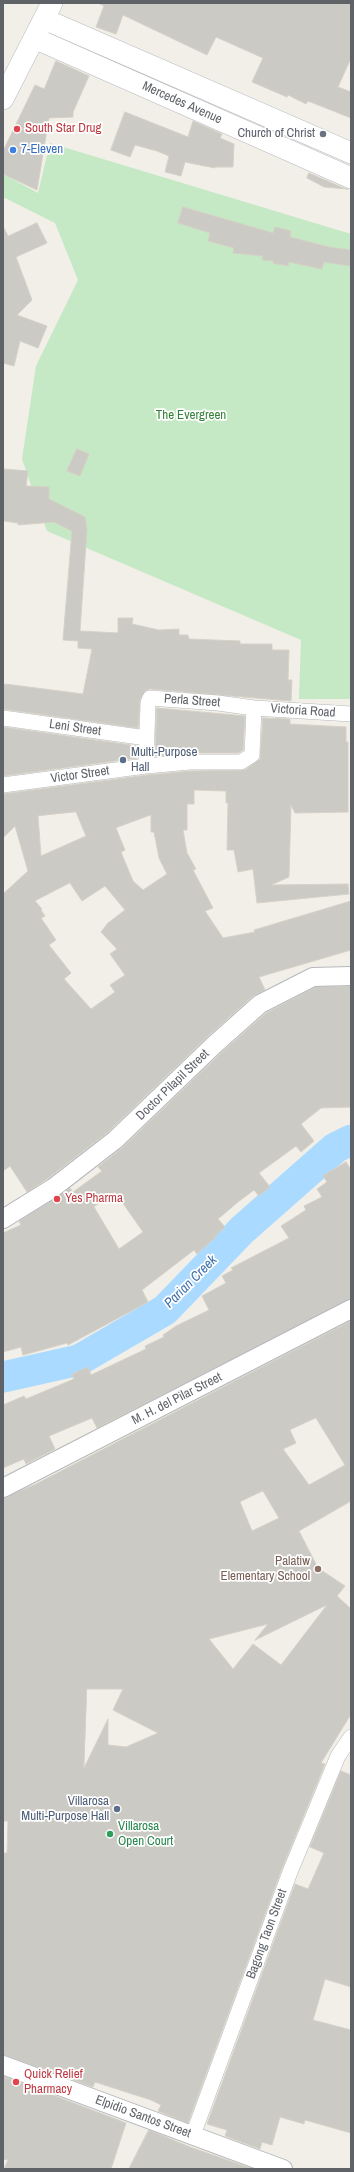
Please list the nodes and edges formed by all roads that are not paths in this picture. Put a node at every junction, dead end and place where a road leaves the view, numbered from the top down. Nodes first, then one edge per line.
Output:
1 (48, 11) edge
2 (34, 38) junction
3 (3, 99) edge
4 (351, 153) edge
5 (351, 178) edge
6 (254, 708) junction
7 (351, 714) edge
8 (3, 718) edge
9 (147, 738) junction
10 (146, 766) junction
11 (3, 785) edge
12 (351, 976) edge
13 (3, 1219) edge
14 (351, 1309) edge
15 (3, 1488) edge
16 (351, 1738) edge
17 (3, 2065) edge
18 (194, 2135) junction
19 (283, 2169) edge

1 - 2 main road
1 - 4 main road, Mercedes Avenue
2 - 3 main road
2 - 5 main road, Mercedes Avenue
6 - 7 street, Victoria Road
6 - 9 street, Perla Street
6 - 10 street, Victor Street
8 - 9 street, Leni Street
9 - 10 street, Perla Street
10 - 11 street, Victor Street
12 - 13 street, Doctor Pilapil Street
14 - 15 street, M. H. del Pilar Street
16 - 18 street, Bagong Taon Street
17 - 18 street, Elpidio Santos Street
18 - 19 street, Elpidio Santos Street

